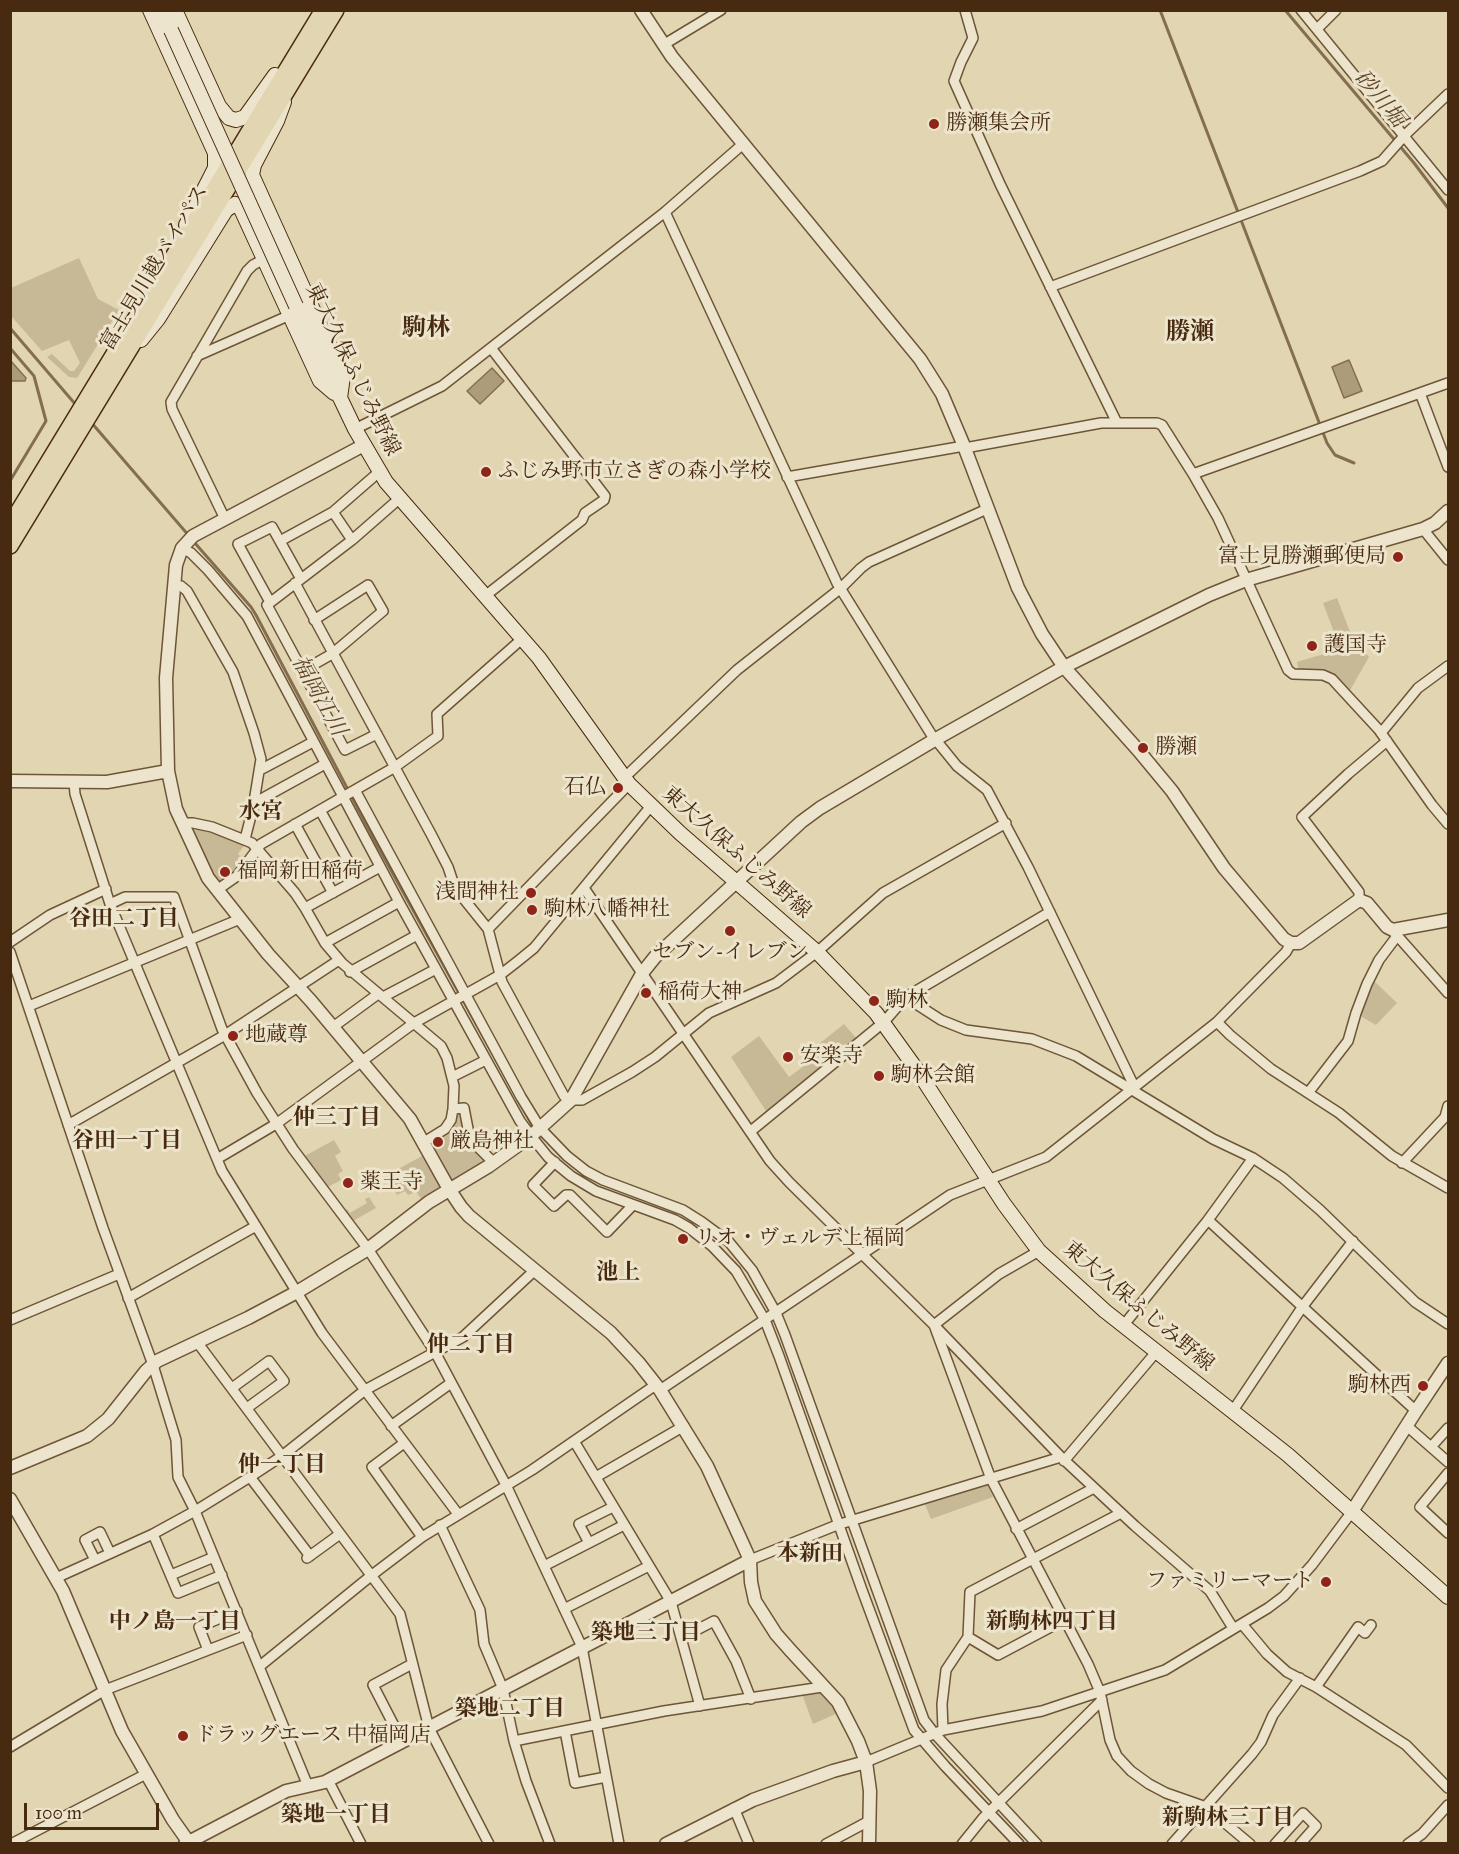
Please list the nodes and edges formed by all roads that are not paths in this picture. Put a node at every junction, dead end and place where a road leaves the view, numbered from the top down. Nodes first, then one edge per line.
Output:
1 (150, 10) edge
2 (162, 10) edge
3 (175, 10) edge
4 (322, 10) edge
5 (336, 10) edge
6 (642, 10) edge
7 (721, 10) edge
8 (965, 10) edge
9 (1301, 10) edge
10 (1336, 10) edge
11 (1317, 29) junction
12 (663, 45) junction
13 (291, 84) junction
14 (1449, 94) edge
15 (1405, 135) junction
16 (743, 144) junction
17 (1449, 190) edge
18 (665, 212) junction
19 (179, 247) junction
20 (264, 259) junction
21 (1050, 287) junction
22 (293, 310) junction
23 (491, 348) junction
24 (197, 356) junction
25 (122, 363) junction
26 (1449, 384) edge
27 (1420, 393) junction
28 (340, 399) junction
29 (86, 410) junction
30 (1117, 423) junction
31 (78, 424) junction
32 (355, 429) junction
33 (364, 446) junction
34 (965, 447) junction
35 (1449, 467) edge
36 (379, 472) junction
37 (1193, 474) junction
38 (787, 477) junction
39 (36, 482) junction
40 (400, 498) junction
41 (10, 509) edge
42 (987, 509) junction
43 (1449, 511) edge
44 (333, 512) junction
45 (225, 519) junction
46 (10, 525) edge
47 (1423, 529) junction
48 (352, 540) junction
49 (188, 541) junction
50 (280, 541) junction
51 (10, 546) edge
52 (1449, 560) edge
53 (1246, 580) junction
54 (298, 581) junction
55 (174, 585) junction
56 (841, 588) junction
57 (485, 596) junction
58 (270, 602) junction
59 (315, 620) junction
60 (523, 638) junction
61 (332, 654) junction
62 (1449, 666) edge
63 (1064, 667) junction
64 (302, 671) junction
65 (377, 734) junction
66 (1384, 737) junction
67 (936, 739) junction
68 (313, 742) junction
69 (325, 764) junction
70 (395, 767) junction
71 (260, 770) junction
72 (168, 771) junction
73 (626, 781) junction
74 (10, 782) edge
75 (74, 782) junction
76 (349, 793) junction
77 (254, 803) junction
78 (651, 806) junction
79 (320, 810) junction
80 (1006, 823) junction
81 (183, 824) junction
82 (295, 824) junction
83 (1449, 824) edge
84 (245, 839) junction
85 (257, 848) junction
86 (380, 867) junction
87 (358, 879) junction
88 (737, 881) junction
89 (584, 888) junction
90 (106, 889) junction
91 (217, 890) junction
92 (333, 893) junction
93 (1359, 900) junction
94 (399, 902) junction
95 (110, 904) junction
96 (305, 908) junction
97 (1050, 912) junction
98 (240, 919) junction
99 (1449, 920) edge
100 (488, 929) junction
101 (1395, 933) junction
102 (417, 935) junction
103 (190, 940) junction
104 (10, 942) edge
105 (325, 943) junction
106 (1291, 943) junction
107 (10, 952) edge
108 (817, 952) junction
109 (339, 960) junction
110 (135, 963) junction
111 (436, 969) junction
112 (350, 972) junction
113 (643, 972) junction
114 (500, 975) junction
115 (297, 987) junction
116 (1449, 993) edge
117 (380, 995) junction
118 (465, 995) junction
119 (910, 1000) junction
120 (453, 1001) junction
121 (28, 1006) junction
122 (884, 1022) junction
123 (1217, 1022) junction
124 (414, 1023) junction
125 (333, 1027) junction
126 (684, 1033) junction
127 (225, 1035) junction
128 (486, 1060) junction
129 (362, 1061) junction
130 (177, 1064) junction
131 (452, 1077) junction
132 (1133, 1087) junction
133 (1308, 1093) junction
134 (571, 1101) junction
135 (1449, 1106) edge
136 (453, 1109) junction
137 (276, 1124) junction
138 (68, 1125) junction
139 (751, 1131) junction
140 (535, 1132) junction
141 (424, 1142) junction
142 (1253, 1158) junction
143 (218, 1159) junction
144 (494, 1162) junction
145 (555, 1162) junction
146 (1402, 1163) junction
147 (989, 1181) junction
148 (1449, 1188) edge
149 (449, 1189) junction
150 (633, 1205) junction
151 (1208, 1220) junction
152 (256, 1226) junction
153 (1353, 1241) junction
154 (368, 1249) junction
155 (1039, 1251) junction
156 (862, 1254) junction
157 (534, 1271) junction
158 (119, 1274) junction
159 (297, 1292) junction
160 (128, 1298) junction
161 (1303, 1306) junction
162 (776, 1313) junction
163 (10, 1320) edge
164 (765, 1320) junction
165 (1449, 1324) edge
166 (934, 1325) junction
167 (1123, 1326) junction
168 (197, 1341) junction
169 (1157, 1351) junction
170 (435, 1352) junction
171 (1449, 1363) edge
172 (153, 1365) junction
173 (451, 1383) junction
174 (658, 1387) junction
175 (232, 1388) junction
176 (365, 1390) junction
177 (247, 1408) junction
178 (1416, 1411) junction
179 (1232, 1412) junction
180 (391, 1426) junction
181 (684, 1426) junction
182 (1407, 1426) junction
183 (1449, 1428) edge
184 (574, 1441) junction
185 (404, 1443) junction
186 (1431, 1447) junction
187 (282, 1456) junction
188 (1062, 1459) junction
189 (1449, 1462) edge
190 (10, 1468) edge
191 (1449, 1473) edge
192 (250, 1477) junction
193 (596, 1477) junction
194 (991, 1479) junction
195 (506, 1485) junction
196 (1094, 1488) junction
197 (10, 1498) edge
198 (613, 1507) junction
199 (195, 1511) junction
200 (1121, 1513) junction
201 (1351, 1513) junction
202 (458, 1514) junction
203 (852, 1520) junction
204 (839, 1524) junction
205 (440, 1525) junction
206 (624, 1525) junction
207 (1016, 1528) junction
208 (1449, 1533) edge
209 (153, 1534) junction
210 (340, 1534) junction
211 (422, 1538) junction
212 (589, 1544) junction
213 (110, 1553) junction
214 (214, 1557) junction
215 (1032, 1559) junction
216 (95, 1560) junction
217 (750, 1560) junction
218 (544, 1566) junction
219 (649, 1566) junction
220 (171, 1575) junction
221 (222, 1575) junction
222 (372, 1575) junction
223 (56, 1578) junction
224 (1448, 1596) edge
225 (671, 1602) junction
226 (564, 1609) junction
227 (237, 1611) junction
228 (1065, 1620) junction
229 (1371, 1625) dead end
230 (1237, 1626) junction
231 (247, 1635) junction
232 (968, 1637) junction
233 (681, 1638) junction
234 (582, 1647) junction
235 (208, 1650) junction
236 (412, 1664) junction
237 (260, 1666) junction
238 (1300, 1678) junction
239 (822, 1687) junction
240 (1316, 1687) junction
241 (503, 1689) junction
242 (105, 1690) junction
243 (1101, 1696) junction
244 (751, 1699) junction
245 (700, 1706) junction
246 (596, 1724) junction
247 (429, 1728) junction
248 (565, 1731) junction
249 (938, 1732) junction
250 (922, 1739) junction
251 (514, 1741) junction
252 (402, 1742) junction
253 (10, 1747) edge
254 (866, 1761) junction
255 (146, 1774) junction
256 (606, 1777) junction
257 (328, 1780) junction
258 (308, 1786) junction
259 (1449, 1788) edge
260 (999, 1803) junction
261 (1449, 1805) edge
262 (1206, 1807) junction
263 (734, 1808) junction
264 (989, 1812) junction
265 (869, 1821) junction
266 (12, 1841) edge
267 (1016, 1842) edge
268 (188, 1843) edge
269 (361, 1844) edge
270 (489, 1844) edge
271 (550, 1844) edge
272 (619, 1844) edge
273 (666, 1844) edge
274 (749, 1844) edge
275 (826, 1844) edge
276 (869, 1844) edge
277 (962, 1844) edge
278 (1037, 1844) edge
279 (1172, 1844) edge
280 (1250, 1844) edge
281 (1275, 1844) edge
282 (1300, 1844) edge
283 (1408, 1844) edge

1 - 19 main road
2 - 22 main road, 東大久保ふじみ野線, bridge
3 - 4 main road
4 - 19 highway, 富士見川越バイパス
5 - 13 highway, 富士見川越バイパス
6 - 12 street
7 - 12 street
8 - 21 street
9 - 11 street
10 - 11 street
11 - 15 street
12 - 16 street
13 - 25 highway, 富士見川越バイパス
13 - 28 main road
14 - 15 street
15 - 17 street
15 - 21 street
16 - 18 street
16 - 34 street
18 - 23 street
18 - 38 street
19 - 29 highway, 富士見川越バイパス
20 - 22 main road
20 - 24 street
20 - 25 main road
21 - 30 street
22 - 24 street
22 - 28 main road, 東大久保ふじみ野線
23 - 32 street
23 - 57 street
24 - 45 street
25 - 29 highway, 富士見川越バイパス
26 - 27 street
27 - 35 street
27 - 37 street
28 - 32 main road, 東大久保ふじみ野線
29 - 31 highway, 富士見川越バイパス
30 - 34 street
30 - 37 street
31 - 39 highway, 富士見川越バイパス
31 - 51 highway, 富士見川越バイパス
32 - 33 main road, 東大久保ふじみ野線
33 - 36 main road, 東大久保ふじみ野線
33 - 45 street
34 - 38 street
34 - 42 street
36 - 40 main road, 東大久保ふじみ野線
36 - 44 street
37 - 53 street
38 - 56 street
39 - 41 highway
39 - 46 highway, 富士見川越バイパス
40 - 48 street
40 - 57 main road, 東大久保ふじみ野線
42 - 56 street
42 - 63 street
43 - 47 street
44 - 48 street
44 - 50 street
45 - 49 street
47 - 52 street
47 - 53 street
48 - 54 street
49 - 55 street
49 - 68 street
50 - 54 street
50 - 58 street
53 - 63 street
53 - 66 street
54 - 58 street
54 - 59 street
55 - 71 street
55 - 72 street
56 - 67 street
56 - 73 street
57 - 60 main road, 東大久保ふじみ野線
58 - 64 street
59 - 61 street
59 - 61 street
60 - 70 street
60 - 73 main road, 東大久保ふじみ野線
61 - 64 street
61 - 65 street
62 - 66 street
63 - 67 street
63 - 106 street
64 - 65 street
65 - 70 street
66 - 83 street
66 - 93 street
67 - 80 street
67 - 88 street
68 - 69 street
68 - 71 street
69 - 76 street
69 - 77 street
70 - 76 street
70 - 100 street
71 - 77 street
72 - 75 street
72 - 81 street
73 - 78 main road, 東大久保ふじみ野線
73 - 100 street
74 - 75 street
75 - 90 street
76 - 79 street
76 - 86 street
76 - 118 street
77 - 84 street
78 - 88 main road, 東大久保ふじみ野線
78 - 89 street
79 - 82 street
79 - 87 street
80 - 97 street
80 - 108 street
81 - 84 street
81 - 91 street
82 - 85 street
82 - 92 street
84 - 85 street
85 - 91 street
85 - 96 street
86 - 87 street
86 - 94 street
87 - 92 street
88 - 108 main road, 東大久保ふじみ野線
88 - 113 street
89 - 113 street
89 - 114 street
90 - 95 street
90 - 104 street
91 - 98 street
92 - 96 street
93 - 101 street
93 - 106 street
94 - 102 street
94 - 105 street
95 - 103 street
95 - 110 street
96 - 105 street
97 - 119 street
97 - 132 street
98 - 103 street
98 - 115 street
99 - 101 street
100 - 114 street
101 - 116 street
101 - 133 street
102 - 111 street
102 - 112 street
103 - 110 street
103 - 127 street
105 - 109 street
106 - 123 street
107 - 121 street
108 - 122 main road, 東大久保ふじみ野線
108 - 126 street
109 - 112 street
109 - 115 street
110 - 121 street
110 - 130 street
111 - 117 street
111 - 120 street
112 - 117 street
113 - 126 street
113 - 134 street
114 - 118 street
114 - 134 street
115 - 125 street
115 - 127 street
117 - 124 street
117 - 125 street
118 - 120 street
118 - 140 street
119 - 122 street
119 - 132 street
120 - 124 street
120 - 128 street
121 - 138 street
122 - 139 street
122 - 147 main road, 東大久保ふじみ野線
123 - 132 street
123 - 133 street
124 - 129 street
124 - 131 street
125 - 129 street
126 - 134 street
126 - 139 street
127 - 130 street
127 - 137 street
128 - 131 street
128 - 140 street
129 - 137 street
129 - 141 street
130 - 138 street
130 - 143 street
131 - 136 street
132 - 142 street
132 - 147 street
133 - 146 street
134 - 140 street
135 - 146 street
136 - 141 street
136 - 144 street
137 - 143 street
137 - 154 street
138 - 158 street
139 - 156 street
140 - 144 street
140 - 145 street
140 - 162 street
141 - 149 street
142 - 151 street
142 - 153 street
143 - 152 street
144 - 149 street
145 - 150 street
145 - 150 street
146 - 148 street
147 - 155 main road, 東大久保ふじみ野線
147 - 156 street
149 - 154 street
149 - 157 street
150 - 164 street
151 - 161 street
151 - 167 street
152 - 159 street
152 - 160 street
153 - 161 street
153 - 165 street
154 - 159 street
154 - 170 street
155 - 166 street
155 - 167 main road, 東大久保ふじみ野線
156 - 162 street
156 - 166 street
157 - 170 street
157 - 174 street
158 - 160 street
158 - 163 street
159 - 168 street
159 - 176 street
160 - 172 street
161 - 178 street
161 - 179 street
162 - 164 street
162 - 203 street
164 - 174 street
164 - 204 street
166 - 188 street
166 - 194 street
167 - 169 main road, 東大久保ふじみ野線
168 - 172 street
168 - 175 street
169 - 179 main road, 東大久保ふじみ野線
169 - 188 street
170 - 173 street
170 - 176 street
171 - 178 street
172 - 190 street
172 - 199 street
173 - 180 street
173 - 195 street
174 - 181 street
174 - 184 street
175 - 177 street
175 - 177 street
176 - 180 street
176 - 187 street
177 - 187 street
178 - 182 street
179 - 201 main road, 東大久保ふじみ野線
180 - 185 street
181 - 193 street
181 - 217 street
182 - 186 street
182 - 201 street
183 - 186 street
184 - 193 street
184 - 195 street
185 - 202 street
185 - 211 street
186 - 189 street
187 - 192 street
187 - 210 street
188 - 194 street
188 - 196 street
191 - 208 street
192 - 199 street
192 - 210 street
193 - 198 street
194 - 203 street
194 - 207 street
195 - 202 street
195 - 218 street
196 - 200 street
196 - 207 street
197 - 223 street
198 - 206 street
198 - 212 street
199 - 209 street
199 - 214 street
200 - 215 street
200 - 230 street
201 - 224 main road, 東大久保ふじみ野線
201 - 230 street
202 - 205 street
203 - 204 street
203 - 249 street
204 - 217 street
204 - 250 street
205 - 211 street
205 - 241 street
206 - 212 street
206 - 219 street
207 - 215 street
209 - 213 street
209 - 220 street
210 - 222 street
211 - 222 street
212 - 218 street
213 - 216 street
213 - 216 street
214 - 220 street
214 - 221 street
215 - 228 street
215 - 232 street
216 - 223 street
217 - 225 street
217 - 239 street
218 - 226 street
219 - 225 street
219 - 226 street
220 - 221 street
221 - 227 street
222 - 236 street
222 - 237 street
223 - 242 street
225 - 233 street
225 - 234 street
226 - 234 street
227 - 231 street
227 - 235 street
228 - 232 street
228 - 243 street
229 - 240 street
230 - 238 street
230 - 243 street
231 - 235 street
231 - 237 street
232 - 249 street
233 - 244 street
233 - 245 street
234 - 241 street
234 - 246 street
235 - 242 street
236 - 247 street
236 - 252 street
237 - 258 street
238 - 240 street
238 - 262 street
239 - 244 street
239 - 254 street
240 - 259 street
241 - 247 street
241 - 251 street
242 - 253 street
242 - 255 street
243 - 249 street
243 - 260 street
243 - 262 street
244 - 245 street
245 - 246 street
246 - 248 street
246 - 256 street
247 - 252 street
247 - 270 street
248 - 251 street
248 - 256 street
249 - 250 street
249 - 260 street
250 - 254 street
250 - 264 street
251 - 271 street
252 - 257 street
254 - 263 street
254 - 265 street
255 - 266 street
255 - 268 street
256 - 272 street
257 - 258 street
257 - 269 street
258 - 268 street
260 - 264 street
260 - 278 street
261 - 283 street
262 - 279 street
262 - 280 street
263 - 273 street
263 - 274 street
264 - 267 street
264 - 277 street
265 - 275 street
265 - 276 street
281 - 282 street

